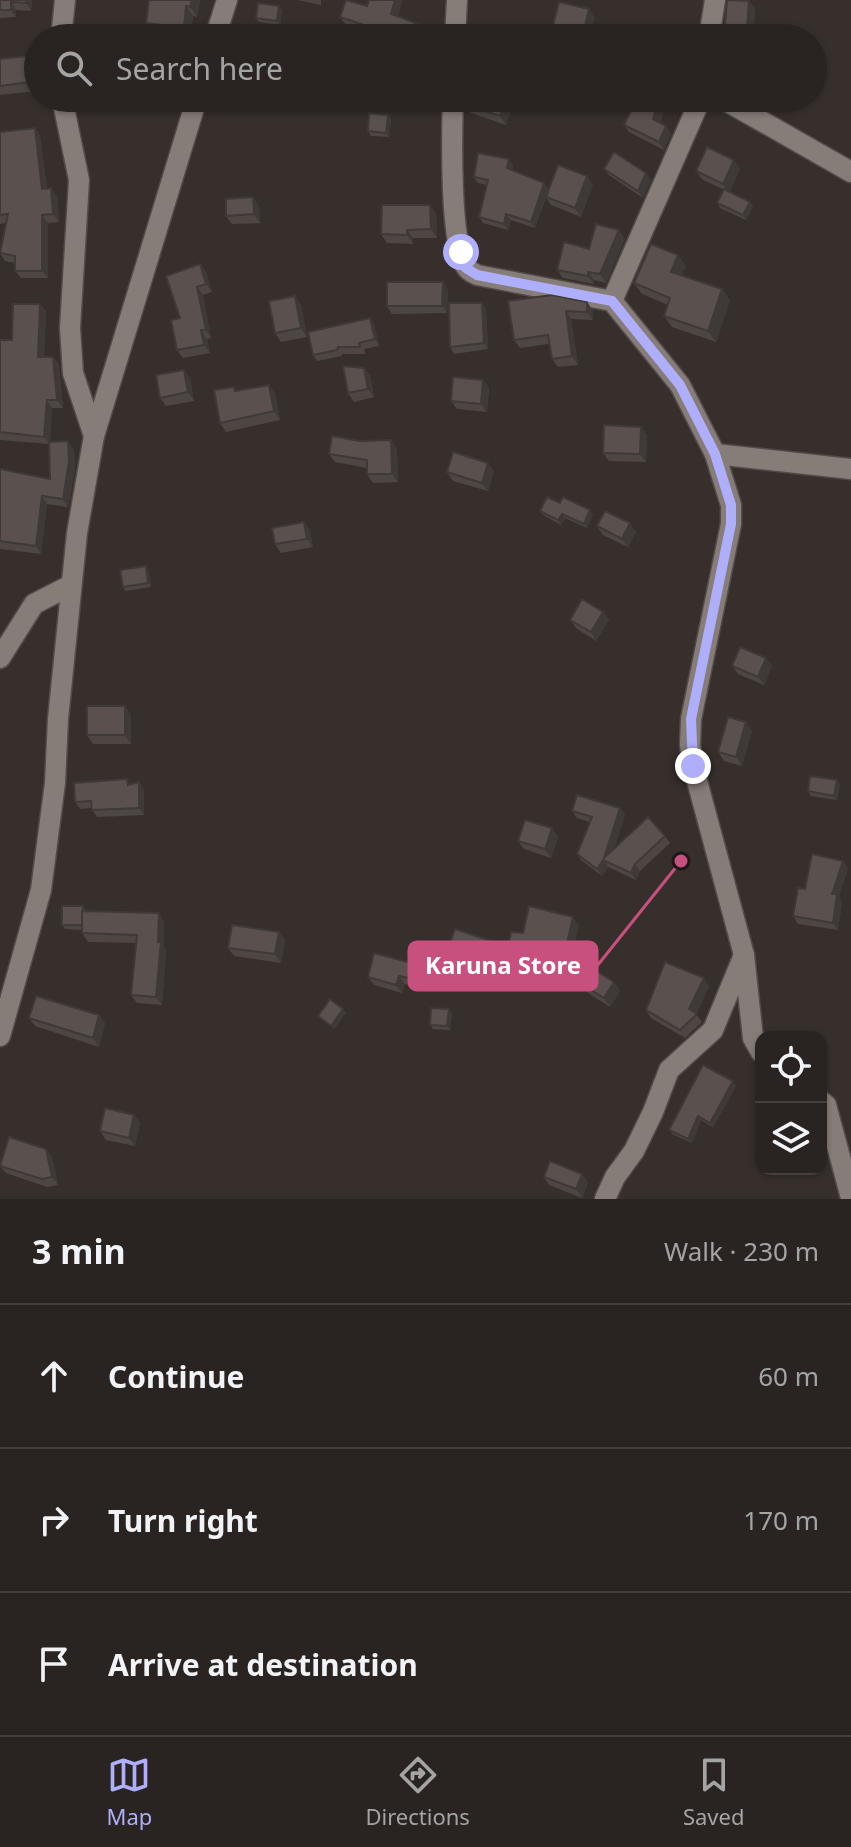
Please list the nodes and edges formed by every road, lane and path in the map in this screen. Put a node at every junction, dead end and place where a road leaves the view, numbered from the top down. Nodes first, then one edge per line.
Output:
1 (65, 0) edge
2 (227, 0) edge
3 (457, 0) edge
4 (715, 0) edge
5 (62, 24) edge
6 (219, 24) edge
7 (456, 24) edge
8 (711, 24) edge
9 (65, 112) edge
10 (193, 112) edge
11 (453, 112) edge
12 (695, 112) edge
13 (746, 112) edge
14 (851, 172) edge
15 (612, 301) junction
16 (94, 436) junction
17 (715, 454) junction
18 (851, 469) edge
19 (71, 585) junction
20 (0, 658) edge
21 (744, 955) junction
22 (0, 1036) edge
23 (755, 1042) edge
24 (824, 1103) edge
25 (851, 1198) edge
26 (605, 1199) edge

1 - 5 street
2 - 6 street
3 - 7 street
4 - 8 street
9 - 16 street
10 - 16 street
11 - 15 street
12 - 15 street
13 - 14 street
15 - 17 street
16 - 19 street
17 - 18 street
17 - 21 street
19 - 20 street
19 - 22 street
21 - 23 street
21 - 26 street
24 - 25 street

